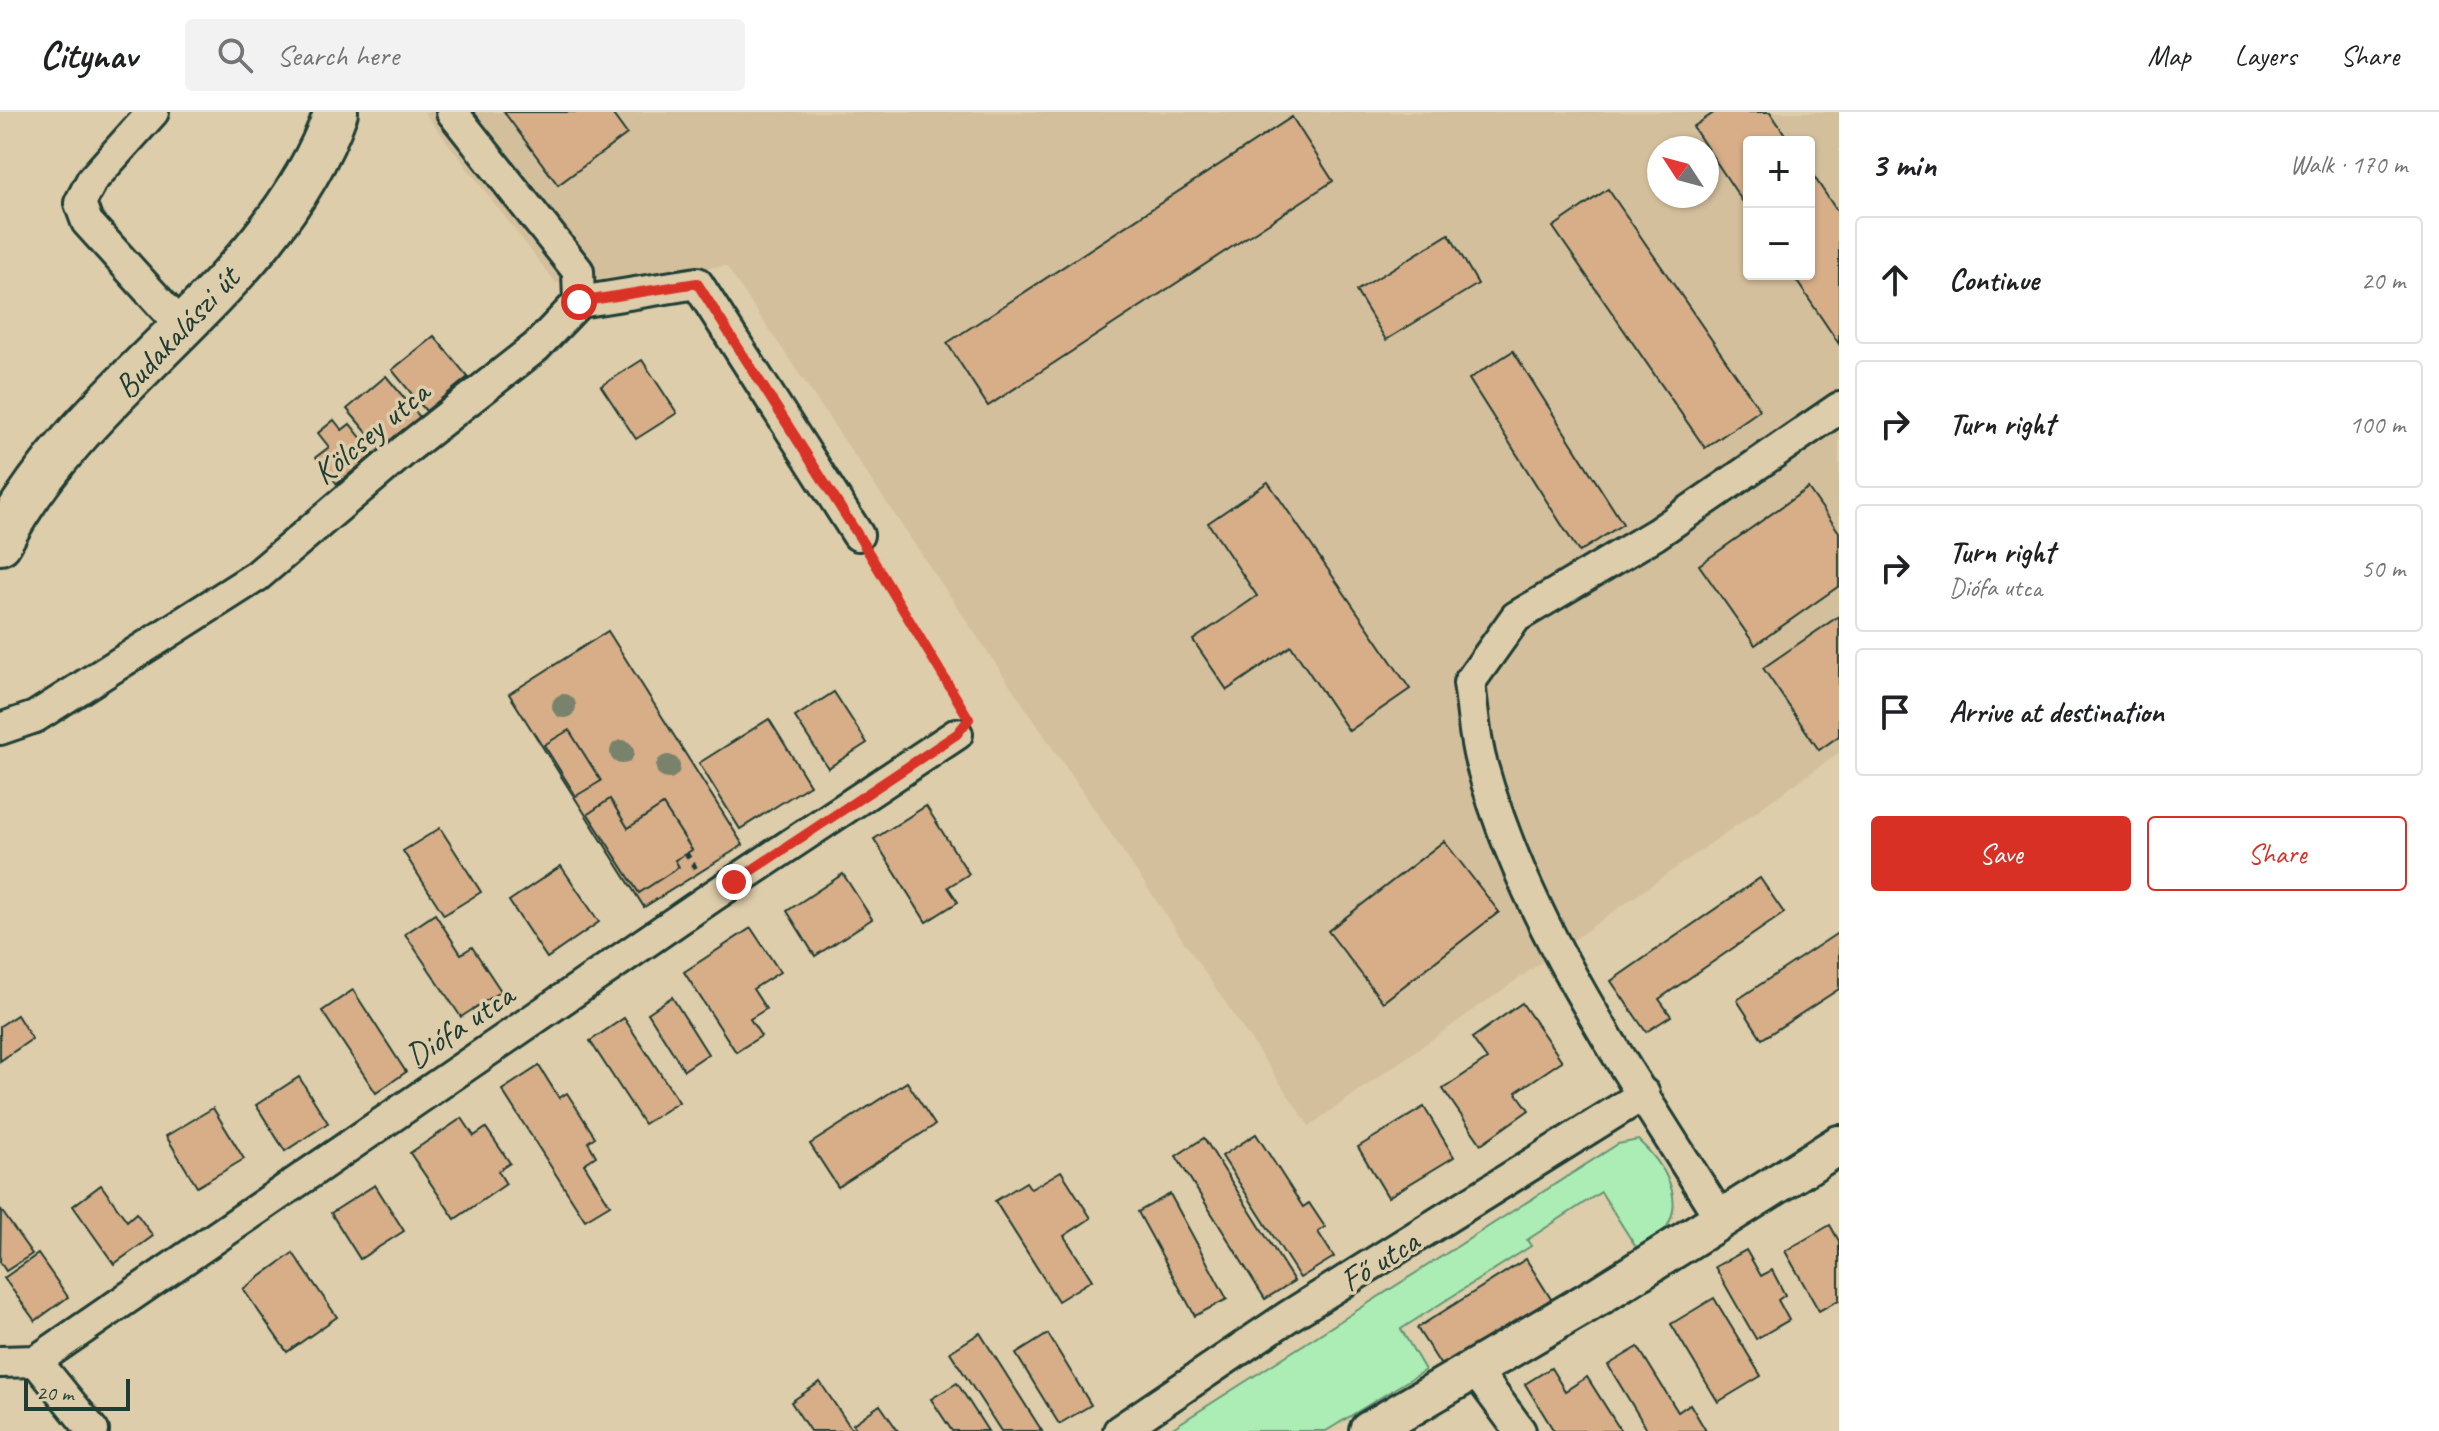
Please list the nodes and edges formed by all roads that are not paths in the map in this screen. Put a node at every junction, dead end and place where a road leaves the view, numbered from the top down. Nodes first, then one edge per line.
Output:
1 (153, 112) edge
2 (336, 112) edge
3 (452, 112) edge
4 (579, 302) junction
5 (182, 327) junction
6 (1839, 408) edge
7 (858, 535) road end
8 (0, 543) edge
9 (0, 729) edge
10 (957, 734) road end
11 (1644, 1094) junction
12 (1839, 1145) edge
13 (1722, 1221) junction
14 (36, 1361) junction
15 (0, 1362) edge
16 (1475, 1370) junction
17 (93, 1431) edge
18 (1119, 1431) edge
19 (1369, 1431) edge
20 (1520, 1431) edge

1 - 5 street
2 - 5 main road, Budakalászi út
3 - 4 street
4 - 7 street
4 - 9 street, Kölcsey utca
5 - 8 main road, Budakalászi út
6 - 11 street
10 - 14 street, Diófa utca
11 - 13 street
11 - 18 street, Fő utca
12 - 13 street
13 - 16 street
14 - 15 street
14 - 17 street
16 - 19 street
16 - 20 street

